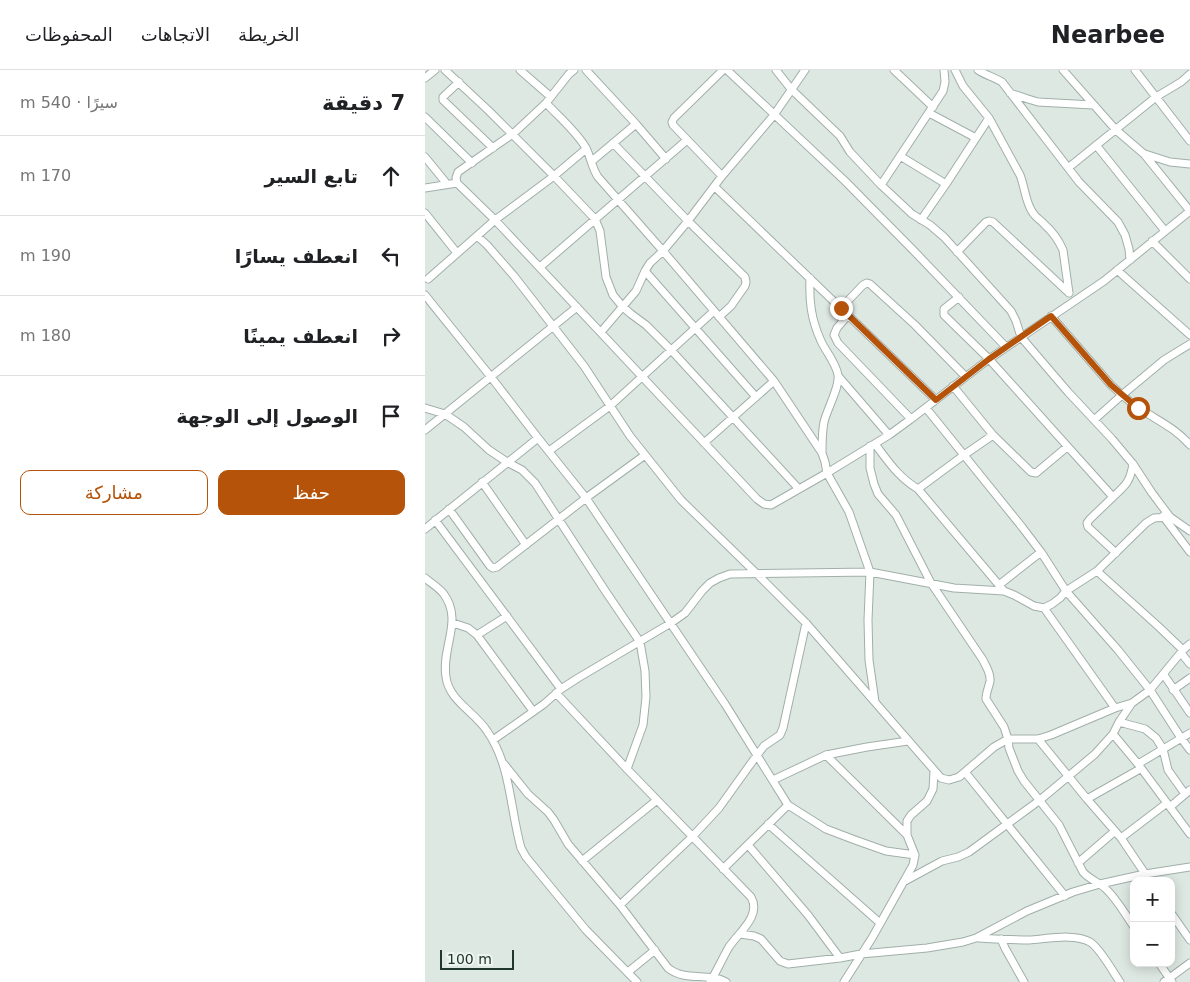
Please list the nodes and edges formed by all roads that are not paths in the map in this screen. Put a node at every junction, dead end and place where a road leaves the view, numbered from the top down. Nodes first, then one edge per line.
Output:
1 (435, 70) edge
2 (445, 70) edge
3 (520, 70) edge
4 (573, 70) edge
5 (587, 70) edge
6 (723, 70) edge
7 (727, 70) edge
8 (776, 70) edge
9 (805, 70) edge
10 (894, 70) edge
11 (944, 70) edge
12 (955, 70) edge
13 (1063, 70) edge
14 (1135, 70) edge
15 (984, 71) edge
16 (1190, 74) edge
17 (425, 78) edge
18 (459, 82) junction
19 (791, 89) junction
20 (1009, 92) junction
21 (1156, 97) junction
22 (549, 100) junction
23 (1093, 105) junction
24 (931, 110) junction
25 (774, 115) junction
26 (425, 117) edge
27 (989, 118) junction
28 (636, 124) junction
29 (1115, 130) junction
30 (512, 134) junction
31 (976, 138) junction
32 (687, 140) junction
33 (1190, 141) edge
34 (613, 143) junction
35 (1096, 145) junction
36 (493, 148) junction
37 (586, 148) junction
38 (1144, 154) junction
39 (901, 156) junction
40 (425, 157) edge
41 (666, 158) junction
42 (592, 161) junction
43 (472, 162) junction
44 (1190, 164) edge
45 (1068, 168) junction
46 (554, 176) junction
47 (645, 176) junction
48 (722, 176) junction
49 (457, 183) junction
50 (447, 184) junction
51 (946, 184) junction
52 (881, 185) junction
53 (425, 188) edge
54 (715, 188) junction
55 (617, 199) junction
56 (1190, 211) edge
57 (425, 214) edge
58 (595, 219) junction
59 (495, 220) junction
60 (921, 220) junction
61 (689, 222) junction
62 (1165, 231) junction
63 (477, 236) junction
64 (1152, 241) junction
65 (663, 250) junction
66 (957, 252) junction
67 (457, 253) junction
68 (1130, 260) junction
69 (540, 268) junction
70 (1117, 270) junction
71 (645, 271) junction
72 (810, 278) junction
73 (426, 279) edge
74 (1190, 279) edge
75 (1069, 292) junction
76 (425, 295) edge
77 (959, 297) junction
78 (1075, 299) junction
79 (577, 307) junction
80 (623, 307) junction
81 (841, 308) junction
82 (717, 314) junction
83 (848, 315) junction
84 (1051, 316) junction
85 (553, 326) junction
86 (695, 328) junction
87 (601, 332) junction
88 (1190, 335) edge
89 (1021, 337) junction
90 (1190, 344) edge
91 (1007, 347) junction
92 (671, 350) junction
93 (989, 359) junction
94 (642, 376) junction
95 (965, 376) junction
96 (491, 377) junction
97 (839, 377) junction
98 (774, 381) junction
99 (953, 386) junction
100 (1122, 395) junction
101 (756, 397) junction
102 (936, 400) junction
103 (610, 406) junction
104 (425, 408) edge
105 (926, 408) junction
106 (445, 414) junction
107 (733, 417) junction
108 (911, 419) junction
109 (1094, 420) junction
110 (425, 430) edge
111 (889, 435) junction
112 (993, 435) junction
113 (538, 438) junction
114 (1188, 440) edge
115 (704, 442) junction
116 (873, 445) junction
117 (1067, 447) junction
118 (549, 451) junction
119 (822, 453) junction
120 (645, 455) junction
121 (964, 455) junction
122 (507, 462) junction
123 (1133, 464) junction
124 (827, 473) junction
125 (483, 482) junction
126 (798, 488) junction
127 (918, 488) junction
128 (1113, 497) junction
129 (587, 498) junction
130 (449, 509) junction
131 (1167, 516) junction
132 (559, 519) junction
133 (435, 520) junction
134 (425, 529) edge
135 (1190, 531) edge
136 (526, 545) junction
137 (1041, 552) junction
138 (1190, 552) edge
139 (1117, 553) junction
140 (1097, 571) junction
141 (870, 572) junction
142 (757, 574) junction
143 (425, 578) edge
144 (931, 583) junction
145 (999, 585) junction
146 (1066, 591) junction
147 (1004, 592) junction
148 (1044, 608) junction
149 (507, 616) junction
150 (453, 623) junction
151 (806, 623) junction
152 (671, 624) junction
153 (477, 635) junction
154 (640, 642) junction
155 (1190, 644) edge
156 (1182, 652) junction
157 (1190, 664) edge
158 (1163, 675) junction
159 (1190, 678) edge
160 (1150, 690) junction
161 (1173, 690) junction
162 (559, 691) junction
163 (1132, 703) junction
164 (876, 704) junction
165 (1115, 708) junction
166 (533, 711) junction
167 (1190, 714) edge
168 (1119, 722) junction
169 (1190, 733) edge
170 (1113, 734) junction
171 (1181, 738) junction
172 (1008, 739) junction
173 (1039, 739) junction
174 (493, 740) junction
175 (908, 741) junction
176 (1163, 749) junction
177 (1190, 750) edge
178 (757, 755) junction
179 (826, 756) junction
180 (502, 762) junction
181 (1139, 766) junction
182 (627, 769) junction
183 (934, 771) junction
184 (965, 772) junction
185 (1068, 777) junction
186 (773, 780) junction
187 (1188, 792) edge
188 (1087, 799) junction
189 (657, 800) junction
190 (1040, 800) junction
191 (788, 805) junction
192 (1168, 805) junction
193 (768, 824) junction
194 (1007, 824) junction
195 (1115, 831) junction
196 (1190, 834) edge
197 (907, 835) junction
198 (692, 836) junction
199 (1121, 838) junction
200 (748, 845) junction
201 (915, 854) junction
202 (582, 861) junction
203 (1078, 863) junction
204 (1190, 867) edge
205 (723, 869) junction
206 (1145, 874) junction
207 (1147, 877) edge
208 (905, 881) junction
209 (1100, 884) junction
210 (1065, 896) junction
211 (620, 905) junction
212 (1175, 919) edge
213 (1130, 922) edge
214 (880, 923) junction
215 (740, 934) junction
216 (976, 938) junction
217 (1001, 939) junction
218 (1190, 940) edge
219 (655, 950) junction
220 (861, 954) junction
221 (840, 958) junction
222 (1190, 963) edge
223 (1161, 967) edge
224 (628, 972) junction
225 (712, 980) edge
226 (1169, 980) edge
227 (637, 982) edge
228 (726, 982) edge
229 (844, 982) edge
230 (1024, 982) edge
231 (1120, 982) edge

1 - 17 street
2 - 18 street
3 - 22 street
4 - 22 street
5 - 28 street
6 - 32 street
7 - 25 street
8 - 19 street
9 - 19 street
10 - 24 street
11 - 24 street
12 - 27 street
13 - 23 street
14 - 21 street
15 - 20 street
16 - 21 street
18 - 30 street
18 - 36 street
19 - 25 street
19 - 52 street
20 - 23 street
20 - 45 street
21 - 29 street
21 - 33 street
22 - 30 street
22 - 37 street
23 - 29 street
24 - 31 street
24 - 39 street
25 - 48 street
25 - 77 street
26 - 43 street
27 - 31 street
27 - 75 street
28 - 34 street
28 - 41 street
29 - 35 street
29 - 38 street
30 - 36 street
30 - 46 street
31 - 51 street
32 - 41 street
32 - 48 street
34 - 42 street
34 - 47 street
35 - 45 street
35 - 62 street
36 - 43 street
37 - 42 street
37 - 46 street
38 - 44 street
38 - 56 street
39 - 51 street
39 - 52 street
40 - 50 street
41 - 47 street
42 - 55 street
43 - 49 street
45 - 68 street
46 - 58 street
46 - 59 street
47 - 55 street
47 - 61 street
48 - 54 street
49 - 50 street
49 - 59 street
50 - 53 street
51 - 60 street
52 - 60 street
54 - 61 street
54 - 72 street
55 - 58 street
55 - 65 street
56 - 62 street
57 - 67 street
58 - 69 street
58 - 80 street
59 - 63 street
59 - 69 street
60 - 66 street
61 - 65 street
61 - 82 street
62 - 64 street
63 - 67 street
63 - 85 street
64 - 68 street
64 - 74 street
65 - 71 street
65 - 82 street
66 - 75 street
66 - 89 street
67 - 73 street
68 - 70 street
69 - 79 street
70 - 78 street
70 - 88 street
71 - 80 street
71 - 86 street
72 - 81 street
72 - 97 street
75 - 78 street
76 - 96 street
77 - 91 street
77 - 93 street
78 - 84 street
79 - 85 street
79 - 87 street
80 - 87 street
80 - 92 street
81 - 83 street
81 - 95 street
82 - 86 street
82 - 98 street
83 - 102 street
83 - 108 street
84 - 89 street
84 - 100 street
85 - 96 street
85 - 103 street
86 - 92 street
86 - 101 street
87 - 94 street
89 - 91 street
89 - 109 street
90 - 100 street
91 - 93 street
92 - 94 street
92 - 107 street
93 - 95 street
93 - 117 street
94 - 103 street
94 - 115 street
95 - 99 street
96 - 106 street
96 - 113 street
97 - 111 street
97 - 119 street
98 - 101 street
98 - 119 street
99 - 102 street
99 - 112 street
100 - 109 street
100 - 114 street
101 - 107 street
102 - 105 street
103 - 118 street
103 - 120 street
104 - 106 street
105 - 108 street
105 - 121 street
106 - 110 street
106 - 122 street
107 - 115 street
107 - 126 street
108 - 111 street
109 - 123 street
111 - 116 street
112 - 117 street
112 - 121 street
113 - 118 street
113 - 122 street
115 - 126 street
116 - 124 street
116 - 127 street
116 - 144 street
117 - 128 street
118 - 129 street
119 - 124 street
120 - 129 street
120 - 142 street
121 - 127 street
121 - 137 street
122 - 125 street
122 - 132 street
123 - 128 street
123 - 131 street
124 - 126 street
124 - 141 street
125 - 130 street
125 - 136 street
127 - 145 street
128 - 139 street
129 - 132 street
129 - 152 street
130 - 133 street
130 - 136 street
131 - 135 street
131 - 138 street
131 - 139 street
132 - 136 street
132 - 154 street
133 - 134 street
133 - 149 street
137 - 145 street
137 - 146 street
139 - 140 street
140 - 146 street
140 - 156 street
141 - 142 street
141 - 144 street
141 - 164 street
142 - 151 street
142 - 152 street
143 - 150 street
144 - 147 street
144 - 172 street
145 - 147 street
146 - 148 street
146 - 160 street
147 - 148 street
148 - 165 street
149 - 153 street
149 - 162 street
150 - 153 street
150 - 174 street
151 - 164 street
151 - 178 street
152 - 154 street
152 - 178 street
153 - 166 street
154 - 162 street
154 - 182 street
155 - 156 street
156 - 157 street
156 - 158 street
158 - 160 street
158 - 161 street
159 - 161 street
160 - 163 street
160 - 171 street
161 - 167 street
162 - 166 street
162 - 182 street
163 - 165 street
163 - 168 street
164 - 175 street
165 - 173 street
166 - 174 street
168 - 170 street
168 - 176 street
169 - 171 street
170 - 181 street
170 - 185 street
171 - 176 street
171 - 177 street
172 - 173 street
172 - 184 street
172 - 190 street
173 - 185 street
174 - 180 street
175 - 179 street
175 - 183 street
176 - 181 street
176 - 187 street
178 - 186 street
178 - 198 street
179 - 186 street
179 - 197 street
180 - 202 street
180 - 224 street
181 - 188 street
181 - 192 street
182 - 189 street
183 - 184 street
183 - 197 street
184 - 194 street
185 - 188 street
185 - 190 street
186 - 191 street
187 - 192 street
188 - 195 street
189 - 198 street
189 - 202 street
190 - 194 street
190 - 203 street
191 - 193 street
191 - 201 street
192 - 196 street
192 - 199 street
193 - 200 street
193 - 214 street
194 - 208 street
194 - 210 street
195 - 199 street
195 - 203 street
197 - 201 street
198 - 205 street
198 - 211 street
199 - 206 street
200 - 205 street
200 - 221 street
201 - 208 street
202 - 211 street
203 - 209 street
204 - 206 street
205 - 215 street
206 - 207 street
206 - 209 street
208 - 214 street
209 - 210 street
209 - 213 street
210 - 216 street
211 - 219 street
212 - 218 street
214 - 220 street
215 - 221 street
215 - 225 street
216 - 217 street
216 - 220 street
217 - 230 street
217 - 231 street
219 - 224 street
219 - 225 street
220 - 221 street
220 - 229 street
222 - 226 street
223 - 226 street
224 - 227 street
225 - 228 street

